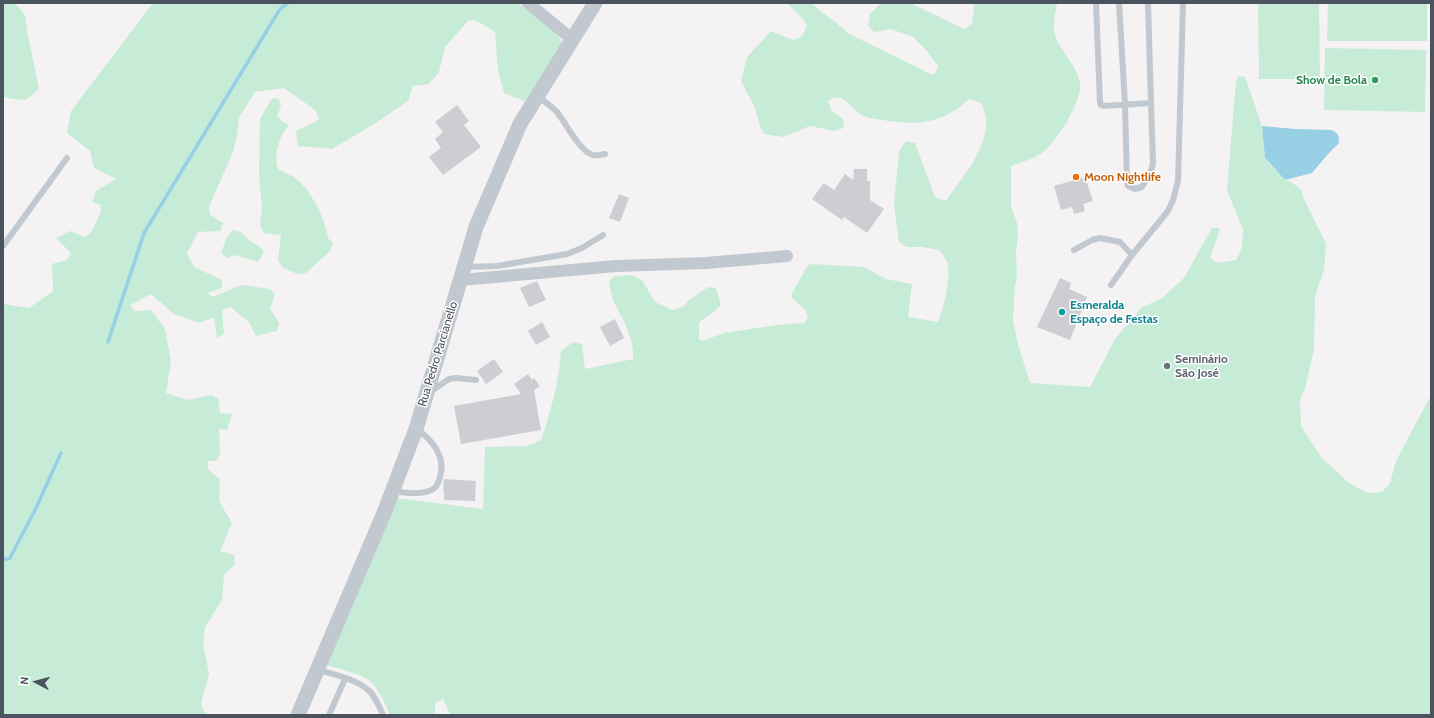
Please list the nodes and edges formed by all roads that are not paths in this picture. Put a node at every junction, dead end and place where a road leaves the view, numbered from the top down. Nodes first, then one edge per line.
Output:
1 (528, 3) edge
2 (595, 3) edge
3 (1096, 3) edge
4 (1119, 3) edge
5 (1148, 3) edge
6 (1183, 3) edge
7 (572, 39) junction
8 (537, 96) junction
9 (1151, 103) junction
10 (1125, 104) junction
11 (605, 154) dead end
12 (67, 158) dead end
13 (603, 235) dead end
14 (3, 246) edge
15 (1074, 250) dead end
16 (1132, 255) junction
17 (787, 256) dead end
18 (462, 273) junction
19 (1110, 285) dead end
20 (476, 380) dead end
21 (426, 395) junction
22 (416, 429) junction
23 (392, 491) junction
24 (317, 669) junction
25 (345, 679) junction
26 (298, 715) edge
27 (330, 715) edge
28 (383, 715) edge

1 - 7 street
2 - 7 street, Rua Pedro Parcianello
3 - 10 lane
4 - 10 lane
5 - 9 lane
6 - 16 lane
7 - 8 street, Rua Pedro Parcianello
8 - 11 lane
8 - 18 street, Rua Pedro Parcianello
9 - 10 lane
9 - 10 lane
12 - 14 lane
13 - 18 lane
15 - 16 lane
16 - 19 lane
17 - 18 street
18 - 21 street, Rua Pedro Parcianello
20 - 21 lane
21 - 22 street, Rua Pedro Parcianello
22 - 23 street, Rua Pedro Parcianello
22 - 23 lane
23 - 24 street, Rua Pedro Parcianello
24 - 25 lane
24 - 26 street, Rua Pedro Parcianello
25 - 27 lane
25 - 28 lane

